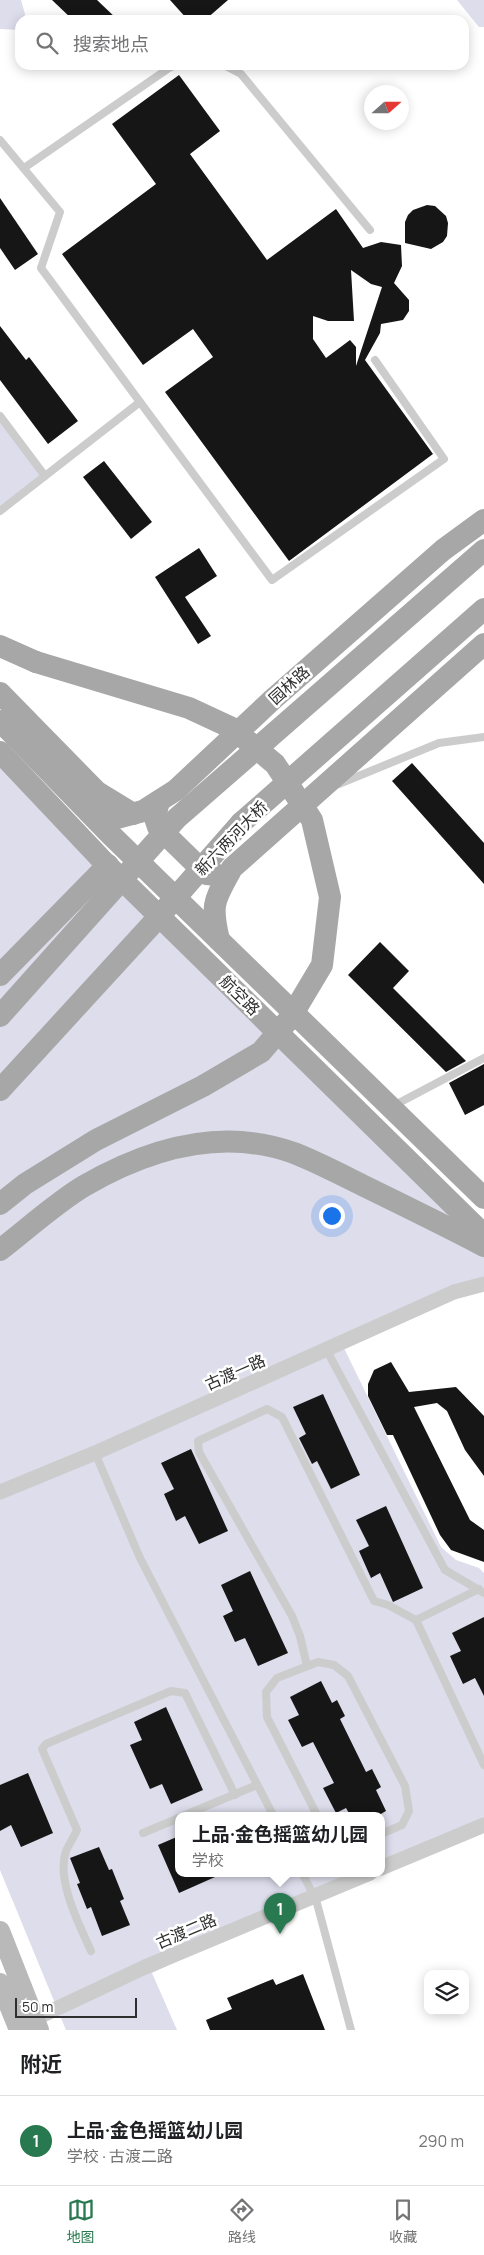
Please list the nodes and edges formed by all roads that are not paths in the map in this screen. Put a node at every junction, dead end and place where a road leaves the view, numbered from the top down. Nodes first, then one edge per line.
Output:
1 (166, 70) edge
2 (234, 70) edge
3 (0, 140) edge
4 (24, 168) junction
5 (370, 230) dead end
6 (375, 360) dead end
7 (140, 402) junction
8 (0, 416) edge
9 (45, 476) junction
10 (0, 511) edge
11 (484, 520) edge
12 (484, 550) edge
13 (484, 609) edge
14 (484, 644) edge
15 (0, 646) edge
16 (0, 693) edge
17 (0, 721) edge
18 (484, 737) edge
19 (0, 752) edge
20 (316, 794) junction
21 (159, 801) junction
22 (86, 809) junction
23 (134, 814) junction
24 (108, 865) junction
25 (230, 871) junction
26 (218, 940) junction
27 (0, 975) edge
28 (0, 1016) edge
29 (484, 1058) edge
30 (0, 1090) edge
31 (391, 1107) junction
32 (484, 1198) edge
33 (0, 1204) edge
34 (484, 1235) edge
35 (484, 1246) edge
36 (0, 1250) edge
37 (484, 1284) edge
38 (327, 1351) junction
39 (96, 1453) junction
40 (0, 1492) edge
41 (482, 1591) edge
42 (416, 1620) junction
43 (307, 1666) junction
44 (484, 1764) edge
45 (257, 1785) junction
46 (234, 1795) junction
47 (192, 1812) edge
48 (271, 1812) edge
49 (315, 1812) edge
50 (175, 1820) edge
51 (484, 1825) edge
52 (385, 1832) edge
53 (143, 1833) dead end
54 (385, 1866) edge
55 (304, 1877) edge
56 (360, 1877) edge
57 (315, 1896) junction
58 (0, 1931) edge
59 (91, 1951) dead end
60 (0, 1983) edge
61 (28, 2026) edge
62 (352, 2030) edge

1 - 4 lane
2 - 5 lane
3 - 4 lane
4 - 7 lane
6 - 7 lane
7 - 9 lane
8 - 9 lane
9 - 10 lane
11 - 21 main road, 园林路
12 - 28 main road, bridge
13 - 30 main road, 新六两河大桥, bridge
14 - 20 main road
15 - 33 main road, bridge
16 - 23 main road
17 - 22 main road, 航空路
18 - 20 lane
19 - 24 main road, 航空路
20 - 25 main road
21 - 23 main road, 园林路
21 - 25 main road
22 - 23 main road, 园林路
22 - 26 main road, 航空路
24 - 27 main road
24 - 34 main road, 航空路
25 - 26 main road
26 - 31 main road, 航空路
29 - 31 lane
31 - 32 main road, 航空路
35 - 36 main road
37 - 38 street, 古渡一路
38 - 39 street, 古渡一路
38 - 41 lane
39 - 40 street, 古渡一路
39 - 45 lane
41 - 42 lane
42 - 43 lane
42 - 44 lane
43 - 49 lane
43 - 52 lane
45 - 46 lane
45 - 48 lane
46 - 47 lane
46 - 59 lane
50 - 53 lane
51 - 54 street
55 - 57 lane
56 - 57 street, 古渡二路
57 - 61 street, 古渡二路
57 - 62 lane
58 - 61 main road
60 - 61 main road

